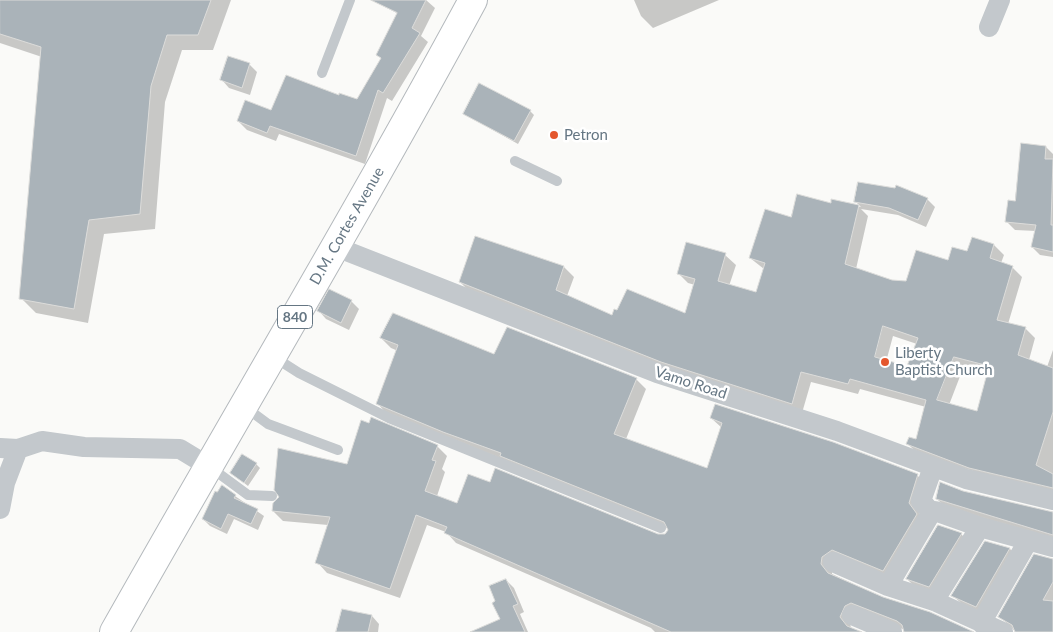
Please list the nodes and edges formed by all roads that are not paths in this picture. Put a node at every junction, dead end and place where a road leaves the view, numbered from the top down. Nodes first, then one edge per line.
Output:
1 (350, 0) edge
2 (473, 0) edge
3 (1000, 0) edge
4 (989, 27) dead end
5 (322, 72) dead end
6 (515, 161) dead end
7 (557, 181) dead end
8 (336, 247) junction
9 (272, 356) junction
10 (244, 407) junction
11 (9, 449) edge
12 (338, 450) dead end
13 (208, 466) junction
14 (933, 466) junction
15 (272, 496) dead end
16 (1053, 500) edge
17 (0, 509) edge
18 (932, 513) junction
19 (980, 527) junction
20 (661, 528) dead end
21 (1028, 541) junction
22 (1053, 548) edge
23 (833, 562) dead end
24 (888, 586) junction
25 (934, 601) junction
26 (852, 615) dead end
27 (981, 623) junction
28 (114, 632) edge
29 (892, 632) edge
30 (1003, 632) edge

1 - 5 lane
2 - 8 highway, D.M. Cortes Avenue / 840
3 - 4 street
6 - 7 lane
8 - 9 highway, D.M. Cortes Avenue / 840
8 - 14 street, Vamo Road
9 - 10 highway, D.M. Cortes Avenue / 840
9 - 20 lane
10 - 12 lane
10 - 13 highway, D.M. Cortes Avenue / 840
11 - 13 street
11 - 17 street
13 - 15 lane
13 - 28 highway, D.M. Cortes Avenue / 840
14 - 16 street, Vamo Road
14 - 18 street
18 - 19 street
18 - 24 street
19 - 21 street
19 - 25 street
21 - 22 street
21 - 27 street
23 - 24 street
24 - 25 street
25 - 27 street
26 - 29 street
27 - 30 street

